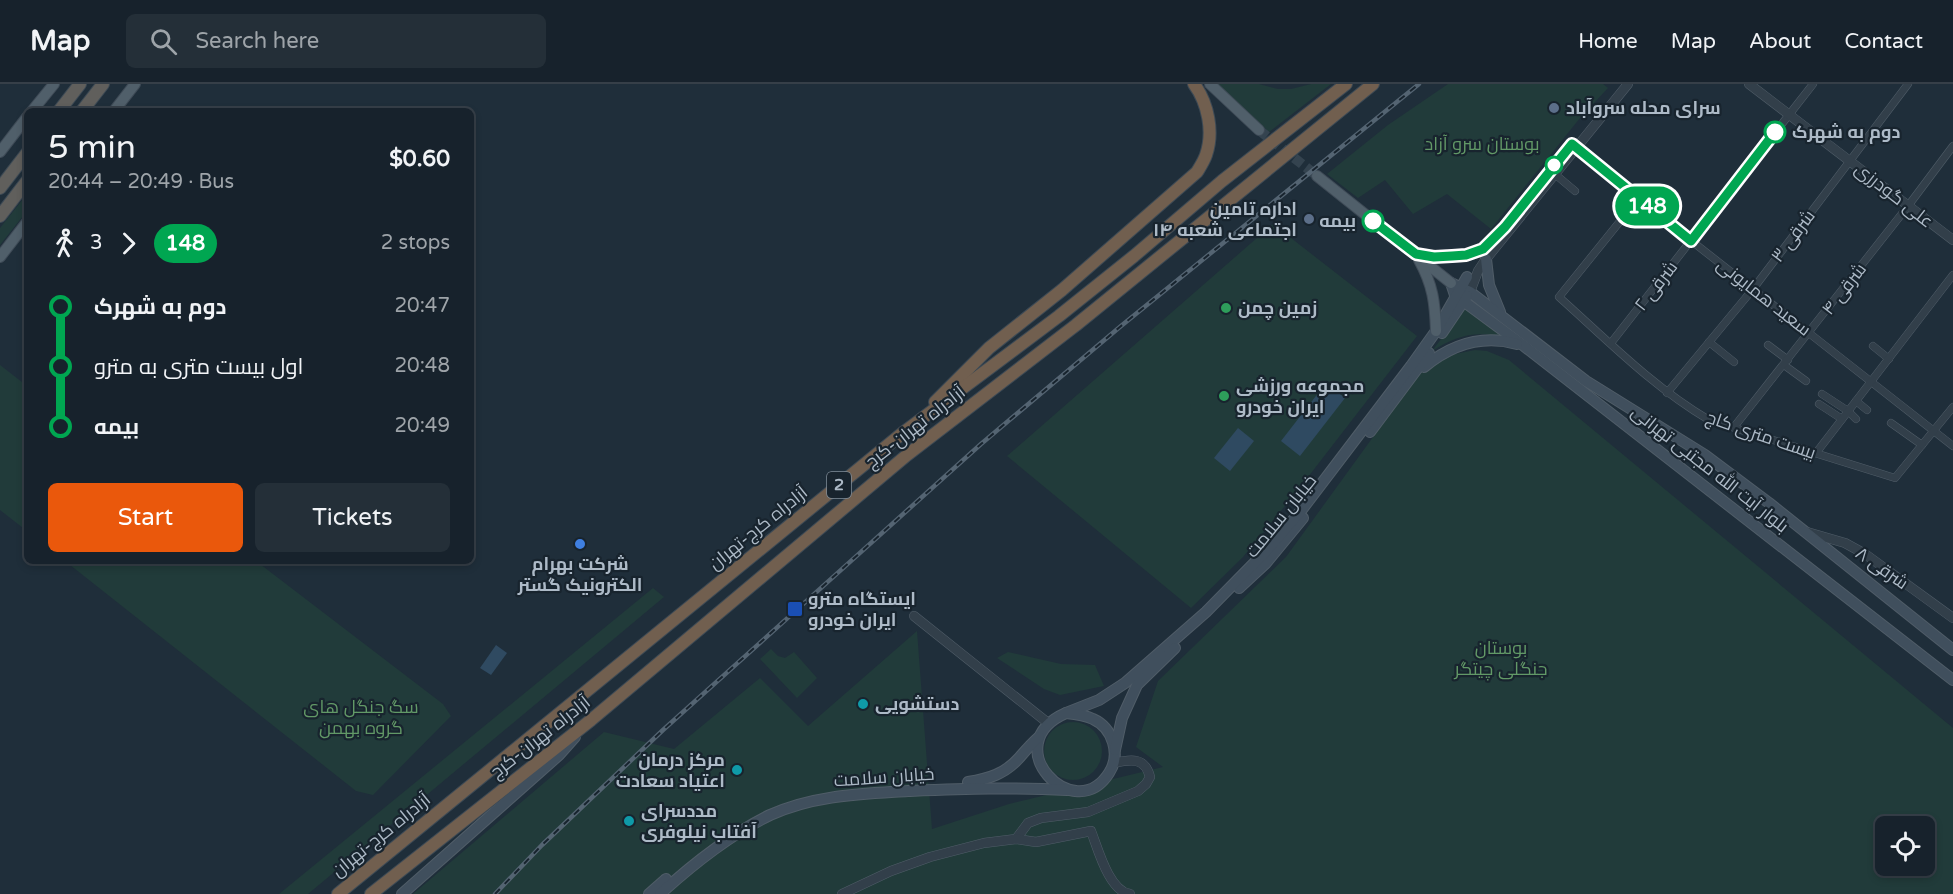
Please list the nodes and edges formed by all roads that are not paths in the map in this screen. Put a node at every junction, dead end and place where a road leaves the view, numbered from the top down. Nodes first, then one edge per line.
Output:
1 (54, 84) edge
2 (79, 84) edge
3 (103, 84) edge
4 (135, 84) edge
5 (1194, 84) edge
6 (1210, 84) edge
7 (1346, 84) edge
8 (1373, 84) edge
9 (1620, 84) edge
10 (1628, 84) edge
11 (1749, 84) edge
12 (1813, 84) edge
13 (1908, 84) edge
14 (63, 106) edge
15 (34, 108) edge
16 (84, 108) edge
17 (116, 108) edge
18 (1789, 114) junction
19 (24, 121) edge
20 (1259, 130) tunnel mouth
21 (1574, 146) junction
22 (1953, 146) edge
23 (0, 152) edge
24 (24, 157) edge
25 (1850, 161) junction
26 (1552, 172) junction
27 (1317, 176) tunnel mouth
28 (24, 185) edge
29 (0, 188) edge
30 (1575, 191) dead end
31 (1638, 199) junction
32 (1908, 206) junction
33 (0, 216) edge
34 (24, 226) edge
35 (1505, 227) junction
36 (1953, 240) edge
37 (1691, 241) junction
38 (1416, 254) junction
39 (0, 257) edge
40 (1486, 259) junction
41 (1953, 275) edge
42 (1461, 289) junction
43 (1753, 289) junction
44 (1506, 320) junction
45 (1436, 331) junction
46 (1809, 333) junction
47 (1709, 342) junction
48 (1611, 343) junction
49 (1768, 345) dead end
50 (1524, 346) junction
51 (1873, 346) dead end
52 (1888, 359) junction
53 (1734, 362) dead end
54 (1786, 362) junction
55 (1414, 375) junction
56 (1806, 381) dead end
57 (1871, 381) junction
58 (1667, 393) junction
59 (1822, 394) dead end
60 (1856, 401) junction
61 (1819, 404) dead end
62 (1953, 407) edge
63 (1867, 410) dead end
64 (1848, 411) junction
65 (1842, 418) junction
66 (1856, 419) dead end
67 (1891, 423) dead end
68 (1734, 428) junction
69 (1934, 431) junction
70 (904, 432) junction
71 (1922, 446) junction
72 (1953, 446) edge
73 (1816, 453) junction
74 (1803, 530) junction
75 (914, 616) dead end
76 (1953, 618) edge
77 (1953, 650) edge
78 (1953, 680) edge
79 (1066, 713) junction
80 (591, 720) junction
81 (1048, 723) junction
82 (1039, 737) junction
83 (1115, 750) junction
84 (1114, 762) junction
85 (1067, 790) junction
86 (1016, 839) junction
87 (338, 894) edge
88 (371, 894) edge
89 (402, 894) edge
90 (653, 894) edge
91 (842, 894) edge
92 (1130, 894) edge

1 - 15 main road
2 - 14 highway
3 - 16 highway
4 - 17 main road
5 - 70 highway
6 - 20 main road
7 - 70 highway, آزادراه کرج-تهران / 2
8 - 80 highway, آزادراه تهران-کرج / 2
9 - 21 street
10 - 21 street
11 - 18 street, علی گودرزی
12 - 18 street, ۲ شرقی
13 - 25 street, ۳ شرقی
18 - 25 street, علی گودرزی
18 - 37 street, ۲ شرقی
19 - 23 main road
21 - 26 street
21 - 31 street, سعید همایونی
22 - 32 street, ۴ شرقی
24 - 29 highway
25 - 32 street, علی گودرزی
25 - 43 street, ۳ شرقی
26 - 30 street
26 - 35 street
26 - 40 street
27 - 38 main road
28 - 33 highway
31 - 37 street, سعید همایونی
31 - 48 street, بیست متری کاج
32 - 36 street, علی گودرزی
32 - 46 street, ۴ شرقی
34 - 39 main road
35 - 38 main road
35 - 42 street
37 - 43 street, سعید همایونی
37 - 48 street, ۲ شرقی
38 - 42 main road
38 - 45 main road
40 - 42 street
40 - 44 main road
41 - 52 street
42 - 44 main road, بلوار آیت الله مجتبی تهرانی
42 - 45 main road, خیابان سلامت
42 - 50 main road, بلوار آیت الله مجتبی تهرانی
42 - 55 main road, خیابان سلامت
43 - 46 street, سعید همایونی
43 - 47 street, ۳ شرقی
44 - 74 main road, بلوار آیت الله مجتبی تهرانی
45 - 79 main road, خیابان سلامت
46 - 54 street, ۴ شرقی
46 - 57 street, سعید همایونی
47 - 53 street
47 - 58 street, ۳ شرقی
48 - 58 street, بیست متری کاج
49 - 54 street
50 - 55 main road
50 - 78 main road, بلوار آیت الله مجتبی تهرانی
51 - 52 street
52 - 57 street
54 - 56 street
54 - 68 street, ۴ شرقی
55 - 83 main road, خیابان سلامت
57 - 60 street
57 - 69 street, سعید همایونی
58 - 68 street, بیست متری کاج
59 - 64 street
60 - 63 street
60 - 64 street
61 - 65 street
62 - 69 street
64 - 65 street
64 - 66 street
65 - 73 street
67 - 71 street
68 - 73 street, بیست متری کاج
69 - 71 street
69 - 72 street, سعید همایونی
70 - 87 highway, آزادراه کرج-تهران / 2
71 - 73 street, بیست متری کاج
74 - 76 street, ۸ شرقی
74 - 77 main road, بلوار آیت الله مجتبی تهرانی
75 - 81 street
79 - 81 main road
79 - 83 main road
80 - 88 highway, آزادراه تهران-کرج / 2
80 - 89 main road
81 - 82 main road
82 - 85 main road
82 - 90 main road, خیابان سلامت
83 - 84 main road
84 - 85 main road
84 - 86 street
85 - 90 main road, خیابان سلامت
86 - 91 street
86 - 92 street

